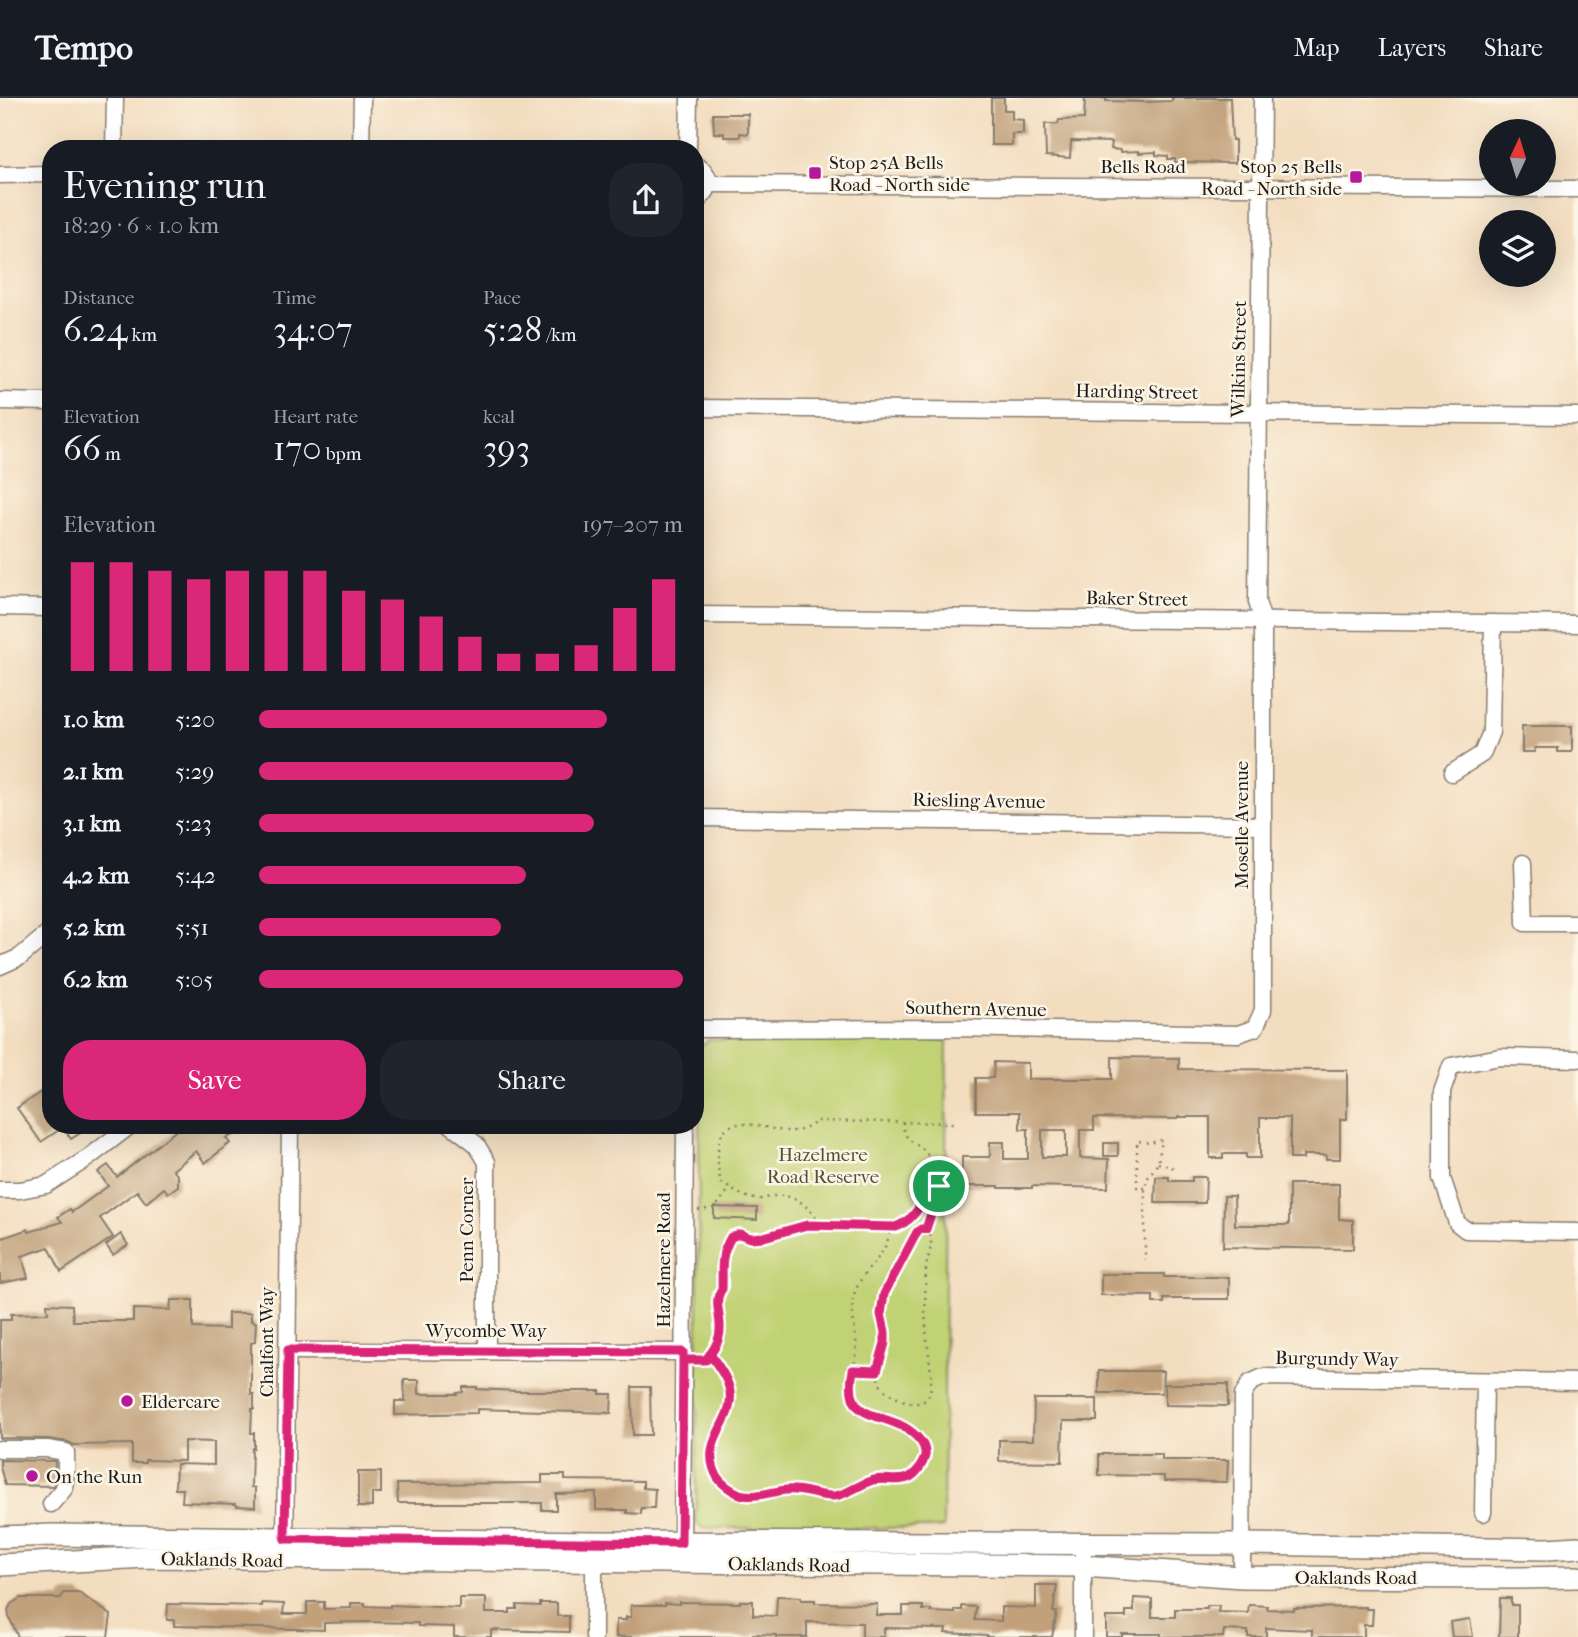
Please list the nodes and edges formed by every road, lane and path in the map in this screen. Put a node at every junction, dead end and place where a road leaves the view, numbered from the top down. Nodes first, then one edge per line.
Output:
1 (115, 98) edge
2 (362, 98) edge
3 (689, 98) edge
4 (1262, 98) edge
5 (114, 140) edge
6 (361, 140) edge
7 (688, 140) edge
8 (704, 171) edge
9 (0, 174) edge
10 (42, 174) edge
11 (708, 184) junction
12 (1262, 187) junction
13 (1578, 189) edge
14 (704, 195) edge
15 (0, 401) edge
16 (42, 402) edge
17 (704, 408) edge
18 (1259, 413) junction
19 (1578, 416) edge
20 (0, 607) edge
21 (42, 608) edge
22 (704, 615) edge
23 (1263, 621) junction
24 (1493, 623) junction
25 (1578, 624) edge
26 (1452, 773) dead end
27 (704, 818) edge
28 (1262, 825) junction
29 (1523, 863) dead end
30 (1578, 923) edge
31 (42, 939) edge
32 (0, 966) edge
33 (1255, 1028) joint
34 (704, 1029) edge
35 (1578, 1059) edge
36 (903, 1122) junction
37 (956, 1123) dead end
38 (119, 1134) edge
39 (290, 1134) edge
40 (463, 1134) edge
41 (685, 1134) edge
42 (1158, 1163) junction
43 (928, 1167) junction
44 (1178, 1169) dead end
45 (730, 1188) junction
46 (1145, 1188) junction
47 (0, 1190) edge
48 (684, 1209) junction
49 (820, 1224) junction
50 (890, 1228) junction
51 (926, 1229) junction
52 (1578, 1231) edge
53 (1145, 1260) dead end
54 (288, 1350) junction
55 (487, 1351) junction
56 (710, 1354) junction
57 (683, 1356) junction
58 (853, 1370) junction
59 (877, 1371) junction
60 (1485, 1381) junction
61 (1578, 1382) edge
62 (0, 1448) edge
63 (51, 1504) dead end
64 (1483, 1513) dead end
65 (0, 1537) edge
66 (1242, 1544) junction
67 (1437, 1547) junction
68 (1468, 1547) junction
69 (1578, 1547) edge
70 (285, 1549) junction
71 (594, 1552) junction
72 (682, 1553) junction
73 (1083, 1556) junction
74 (0, 1565) edge
75 (1242, 1577) junction
76 (1578, 1577) edge
77 (1435, 1578) junction
78 (1464, 1578) junction
79 (594, 1637) edge
80 (1083, 1637) edge

1 - 5 street
2 - 6 street
3 - 7 street
4 - 12 street, Wilkins Street
8 - 11 street
9 - 10 street
11 - 12 street, Bells Road
11 - 14 street
12 - 13 street, Bells Road
12 - 18 street, Wilkins Street
15 - 16 street
17 - 18 street, Harding Street
18 - 19 street, Harding Street
18 - 23 street, Wilkins Street
20 - 21 street
22 - 23 street, Baker Street
23 - 24 street, Baker Street
23 - 28 street, Moselle Avenue
24 - 25 street, Baker Street
24 - 26 street
27 - 28 street, Riesling Avenue
28 - 33 street, Moselle Avenue
29 - 30 street
31 - 32 street
33 - 34 street, Southern Avenue
35 - 52 street
36 - 37 path
36 - 43 path
36 - 45 path
38 - 47 street
39 - 54 street, Chalfont Way
40 - 55 street, Penn Corner
41 - 48 street, Hazelmere Road
42 - 44 path
42 - 46 path
42 - 46 path
43 - 50 path
43 - 51 path
45 - 48 path
45 - 49 path
46 - 53 path
48 - 57 street, Hazelmere Road
49 - 50 path
49 - 56 path
50 - 58 path
51 - 59 path
51 - 59 path
54 - 55 street, Wycombe Way
54 - 70 street, Chalfont Way
55 - 57 street, Wycombe Way
56 - 57 path
56 - 58 path
57 - 72 street, Hazelmere Road
58 - 59 path
60 - 61 street, Burgundy Way
60 - 64 street
60 - 66 street, Burgundy Way
62 - 63 street
65 - 70 main road, Oaklands Road
66 - 67 main road, Oaklands Road
66 - 73 main road, Oaklands Road
66 - 75 street, Burgundy Way
67 - 68 main road, Oaklands Road
67 - 77 main road
68 - 69 main road, Oaklands Road
68 - 78 main road
70 - 71 main road, Oaklands Road
70 - 74 main road, Oaklands Road
71 - 72 main road, Oaklands Road
71 - 79 street
72 - 73 main road, Oaklands Road
73 - 75 main road, Oaklands Road
73 - 80 street
75 - 77 main road, Oaklands Road
76 - 78 main road, Oaklands Road
77 - 78 main road, Oaklands Road

